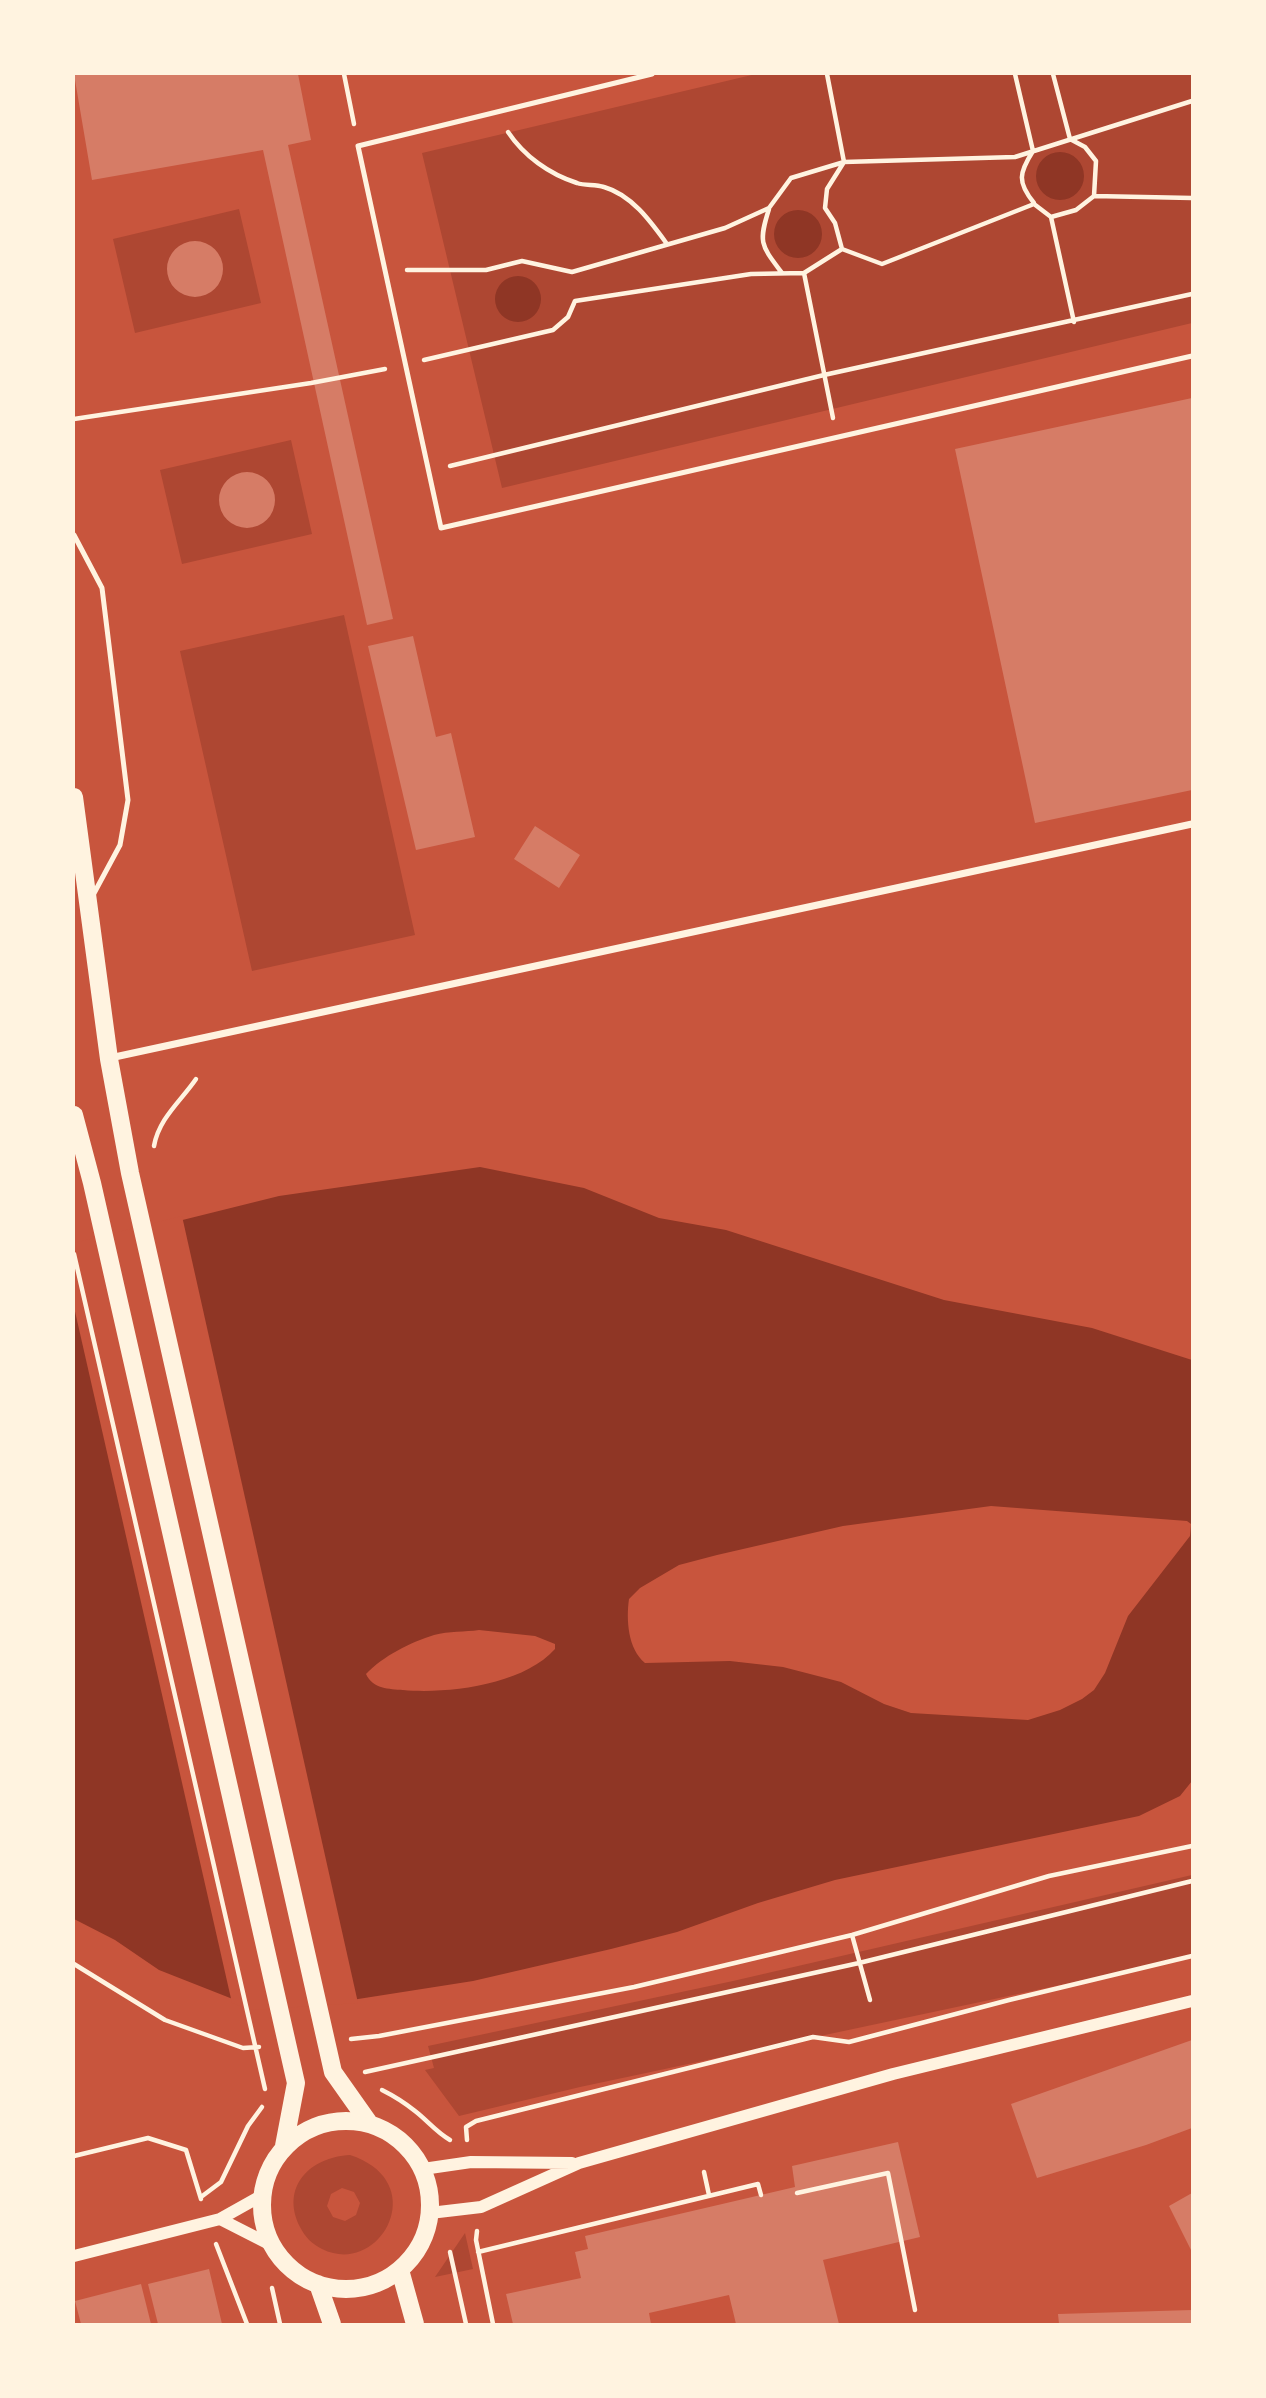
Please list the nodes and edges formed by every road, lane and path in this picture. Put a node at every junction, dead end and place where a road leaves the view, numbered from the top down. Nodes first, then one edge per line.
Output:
1 (344, 74) edge
2 (652, 74) edge
3 (828, 74) edge
4 (1015, 74) edge
5 (1054, 74) edge
6 (1192, 102) edge
7 (495, 112) junction
8 (1070, 139) junction
9 (358, 146) junction
10 (1033, 151) junction
11 (844, 162) junction
12 (1094, 196) junction
13 (1192, 198) edge
14 (1034, 204) junction
15 (769, 208) junction
16 (1051, 216) junction
17 (667, 244) junction
18 (842, 249) junction
19 (385, 269) junction
20 (782, 273) junction
21 (804, 273) junction
22 (1192, 294) edge
23 (1074, 322) junction
24 (1192, 356) edge
25 (406, 365) junction
26 (824, 375) junction
27 (74, 419) edge
28 (836, 436) junction
29 (429, 471) junction
30 (74, 535) edge
31 (74, 797) edge
32 (1192, 824) edge
33 (89, 903) junction
34 (109, 1059) junction
35 (196, 1079) dead end
36 (74, 1115) edge
37 (153, 1153) dead end
38 (74, 1254) edge
39 (1192, 1846) edge
40 (1192, 1881) edge
41 (852, 1935) junction
42 (1192, 1956) edge
43 (859, 1963) junction
44 (74, 1964) edge
45 (870, 2000) dead end
46 (1192, 2001) edge
47 (338, 2040) dead end
48 (270, 2046) dead end
49 (360, 2064) dead end
50 (362, 2073) junction
51 (369, 2084) dead end
52 (379, 2089) dead end
53 (266, 2093) dead end
54 (264, 2101) dead end
55 (369, 2123) junction
56 (284, 2146) junction
57 (468, 2146) junction
58 (471, 2162) junction
59 (579, 2163) junction
60 (423, 2169) junction
61 (704, 2172) dead end
62 (797, 2193) dead end
63 (761, 2195) dead end
64 (261, 2196) junction
65 (709, 2196) junction
66 (201, 2197) dead end
67 (481, 2207) junction
68 (430, 2213) junction
69 (220, 2219) junction
70 (271, 2245) junction
71 (450, 2252) dead end
72 (478, 2252) junction
73 (74, 2256) edge
74 (400, 2270) junction
75 (318, 2284) junction
76 (272, 2288) dead end
77 (915, 2309) dead end
78 (280, 2325) edge
79 (332, 2325) edge
80 (415, 2325) edge
81 (466, 2325) edge
82 (493, 2325) edge

1 - 9 path
2 - 7 lane
3 - 11 path
4 - 10 path
5 - 8 path
6 - 8 path
7 - 9 lane
7 - 17 path
8 - 10 path
8 - 12 path
9 - 19 lane
10 - 11 path
10 - 14 path
11 - 15 path
11 - 18 path
12 - 13 path
12 - 16 path
14 - 16 path
14 - 18 path
15 - 17 path
15 - 20 path
16 - 23 path
17 - 19 path
18 - 21 path
19 - 25 lane
20 - 21 path
20 - 25 path
21 - 26 path
22 - 23 path
23 - 26 path
24 - 28 lane
25 - 27 path
25 - 29 lane
26 - 28 path
26 - 29 path
28 - 29 lane
30 - 33 lane
31 - 33 main road
32 - 34 street
33 - 34 main road
34 - 55 main road
35 - 37 path
36 - 56 main road
38 - 53 path
39 - 41 path
40 - 43 path
41 - 43 path
41 - 47 path
42 - 57 path
43 - 45 path
43 - 50 path
44 - 48 path
46 - 59 street
49 - 50 path
50 - 51 path
52 - 57 path
54 - 66 path
55 - 56 main road
55 - 60 main road
56 - 64 main road
57 - 58 path
58 - 59 street
58 - 60 street
59 - 67 street
60 - 68 main road
61 - 65 path
62 - 77 path
63 - 65 path
64 - 69 street
64 - 70 main road
65 - 72 path
67 - 68 street
67 - 72 path
68 - 74 main road
69 - 70 street
69 - 73 street
70 - 75 main road
71 - 81 path
72 - 82 path
74 - 75 main road
74 - 80 main road
75 - 79 main road
76 - 78 path

